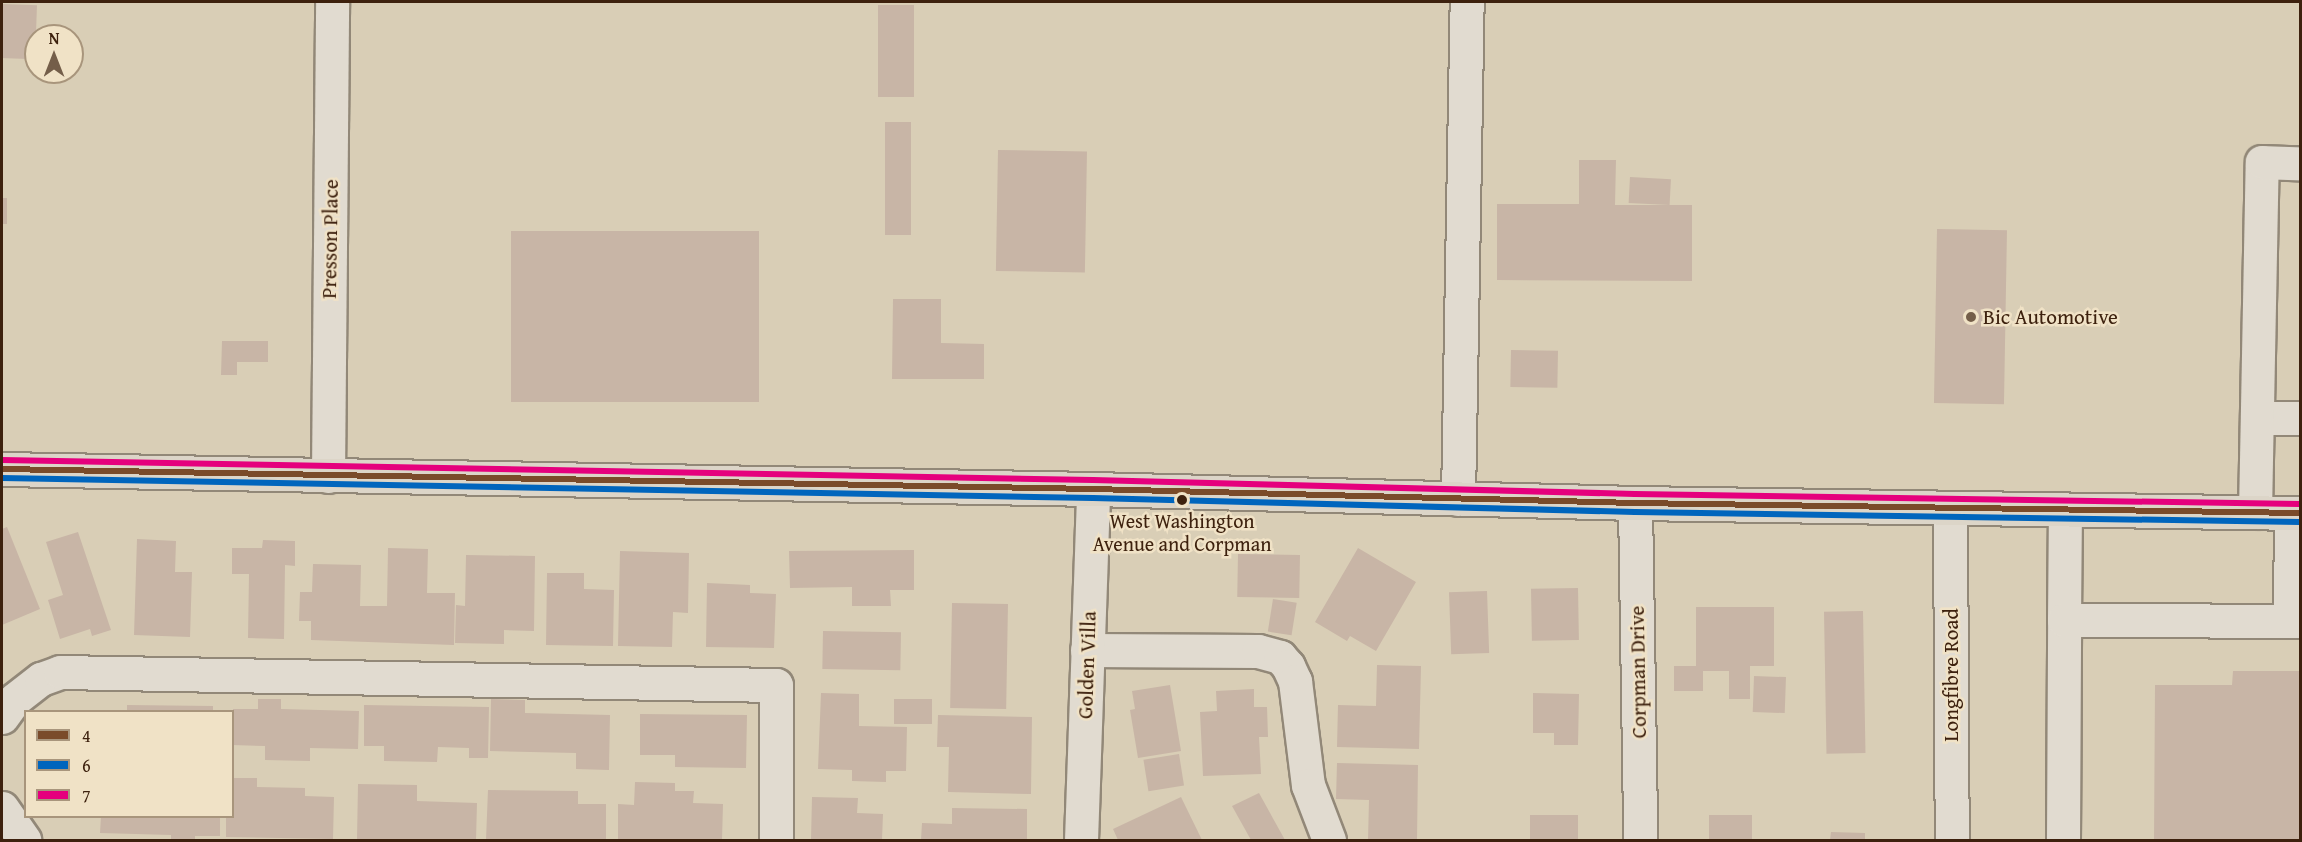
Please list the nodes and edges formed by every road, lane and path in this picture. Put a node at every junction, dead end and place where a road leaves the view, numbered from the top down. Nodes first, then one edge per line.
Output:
1 (332, 2) edge
2 (1467, 2) edge
3 (2301, 163) edge
4 (2257, 418) junction
5 (2301, 418) edge
6 (2, 469) edge
7 (328, 476) junction
8 (1093, 489) junction
9 (1458, 499) junction
10 (1635, 503) junction
11 (1950, 509) junction
12 (2065, 510) junction
13 (2255, 512) junction
14 (2296, 513) edge
15 (2064, 620) junction
16 (2295, 621) edge
17 (1087, 650) junction
18 (2, 717) edge
19 (2, 808) edge
20 (24, 840) edge
21 (777, 840) edge
22 (1081, 840) edge
23 (1329, 840) edge
24 (1640, 840) edge
25 (1952, 840) edge
26 (2063, 840) edge

1 - 7 street, Presson Place
2 - 9 street
3 - 4 street
4 - 5 street
4 - 13 street
6 - 7 main road
7 - 8 main road
8 - 9 main road
8 - 17 street, Golden Villa
9 - 10 main road
10 - 11 main road
10 - 24 street, Corpman Drive
11 - 12 main road
11 - 25 street, Longfibre Road
12 - 13 main road
12 - 15 street
13 - 14 main road
14 - 16 street
15 - 16 street
15 - 26 street
17 - 22 street, Golden Villa
17 - 23 street
18 - 21 street
19 - 20 street

